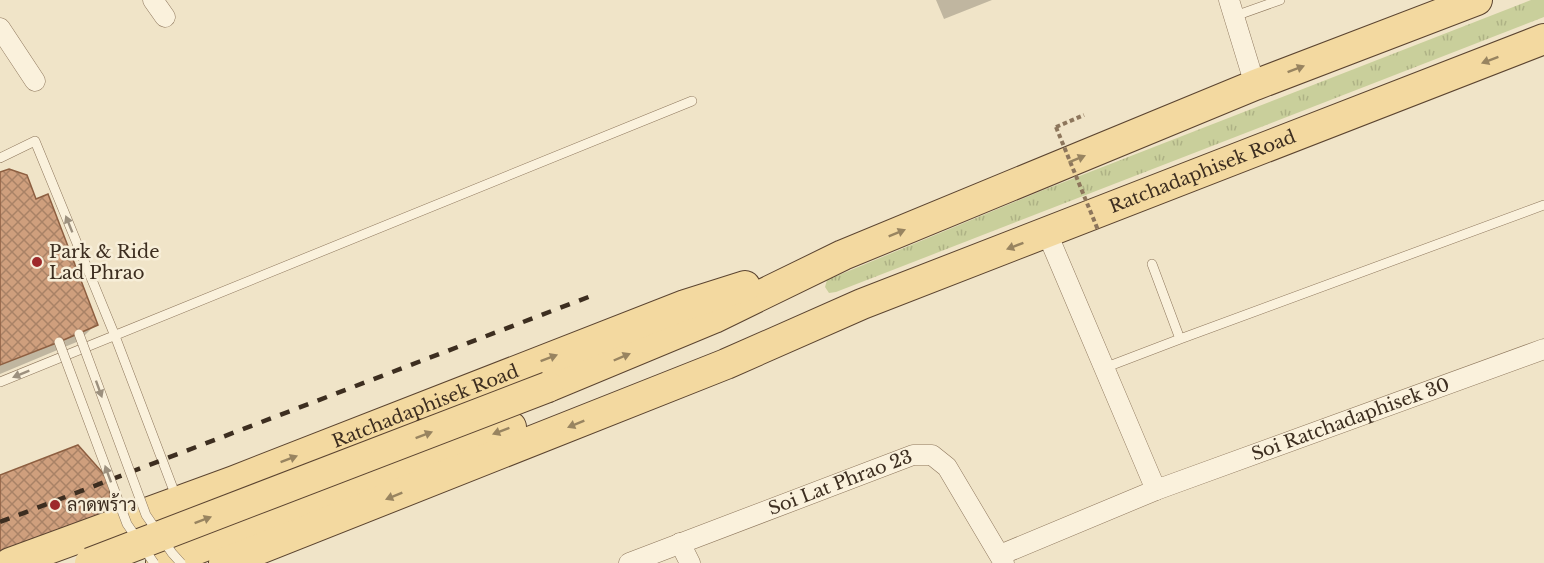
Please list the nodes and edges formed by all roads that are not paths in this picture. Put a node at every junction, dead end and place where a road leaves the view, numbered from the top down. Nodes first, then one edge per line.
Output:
1 (153, 0) edge
2 (1280, 0) edge
3 (1477, 0) edge
4 (1232, 8) edge
5 (165, 17) dead end
6 (0, 28) edge
7 (1544, 39) edge
8 (35, 81) dead end
9 (1255, 85) junction
10 (692, 101) dead end
11 (0, 158) edge
12 (1544, 205) edge
13 (1047, 233) junction
14 (843, 255) junction
15 (1152, 264) dead end
16 (862, 304) junction
17 (79, 334) dead end
18 (115, 336) junction
19 (1180, 339) junction
20 (59, 342) dead end
21 (1544, 349) edge
22 (1104, 368) junction
23 (0, 382) edge
24 (552, 398) junction
25 (1156, 490) junction
26 (178, 501) junction
27 (680, 543) junction
28 (34, 557) edge
29 (246, 557) edge
30 (1002, 559) edge
31 (10, 563) edge
32 (90, 563) edge
33 (154, 563) edge
34 (160, 563) edge
35 (181, 563) edge
36 (224, 563) edge
37 (629, 563) edge
38 (690, 563) edge

1 - 5 street
2 - 4 lane
9 -> 3 main road, Ratchadaphisek Road
4 - 9 street
6 - 8 street
7 -> 13 main road, Ratchadaphisek Road
14 -> 9 main road, Ratchadaphisek Road
10 - 18 lane
18 -> 11 lane
12 - 19 lane
13 -> 16 main road, Ratchadaphisek Road
13 - 22 street
24 -> 14 main road, Ratchadaphisek Road
26 -> 14 main road, Ratchadaphisek Road
15 - 19 lane
16 - 24 main road, Ratchadaphisek Road
16 -> 29 main road, Ratchadaphisek Road
17 -> 35 lane, bridge
18 -> 23 lane
18 - 26 lane
19 - 22 lane
33 -> 20 lane, bridge
21 - 25 street, Soi Ratchadaphisek 30
22 - 25 street
32 -> 24 main road, Ratchadaphisek Road, bridge
24 -> 34 main road, Ratchadaphisek Road
25 - 30 street, Soi Ratchadaphisek 30
26 - 28 main road, Ratchadaphisek Road
27 - 30 street, Soi Lat Phrao 23
27 - 37 street, Soi Lat Phrao 23
27 - 38 street
28 - 31 main road, Ratchadaphisek Road
29 - 36 main road, Ratchadaphisek Road

